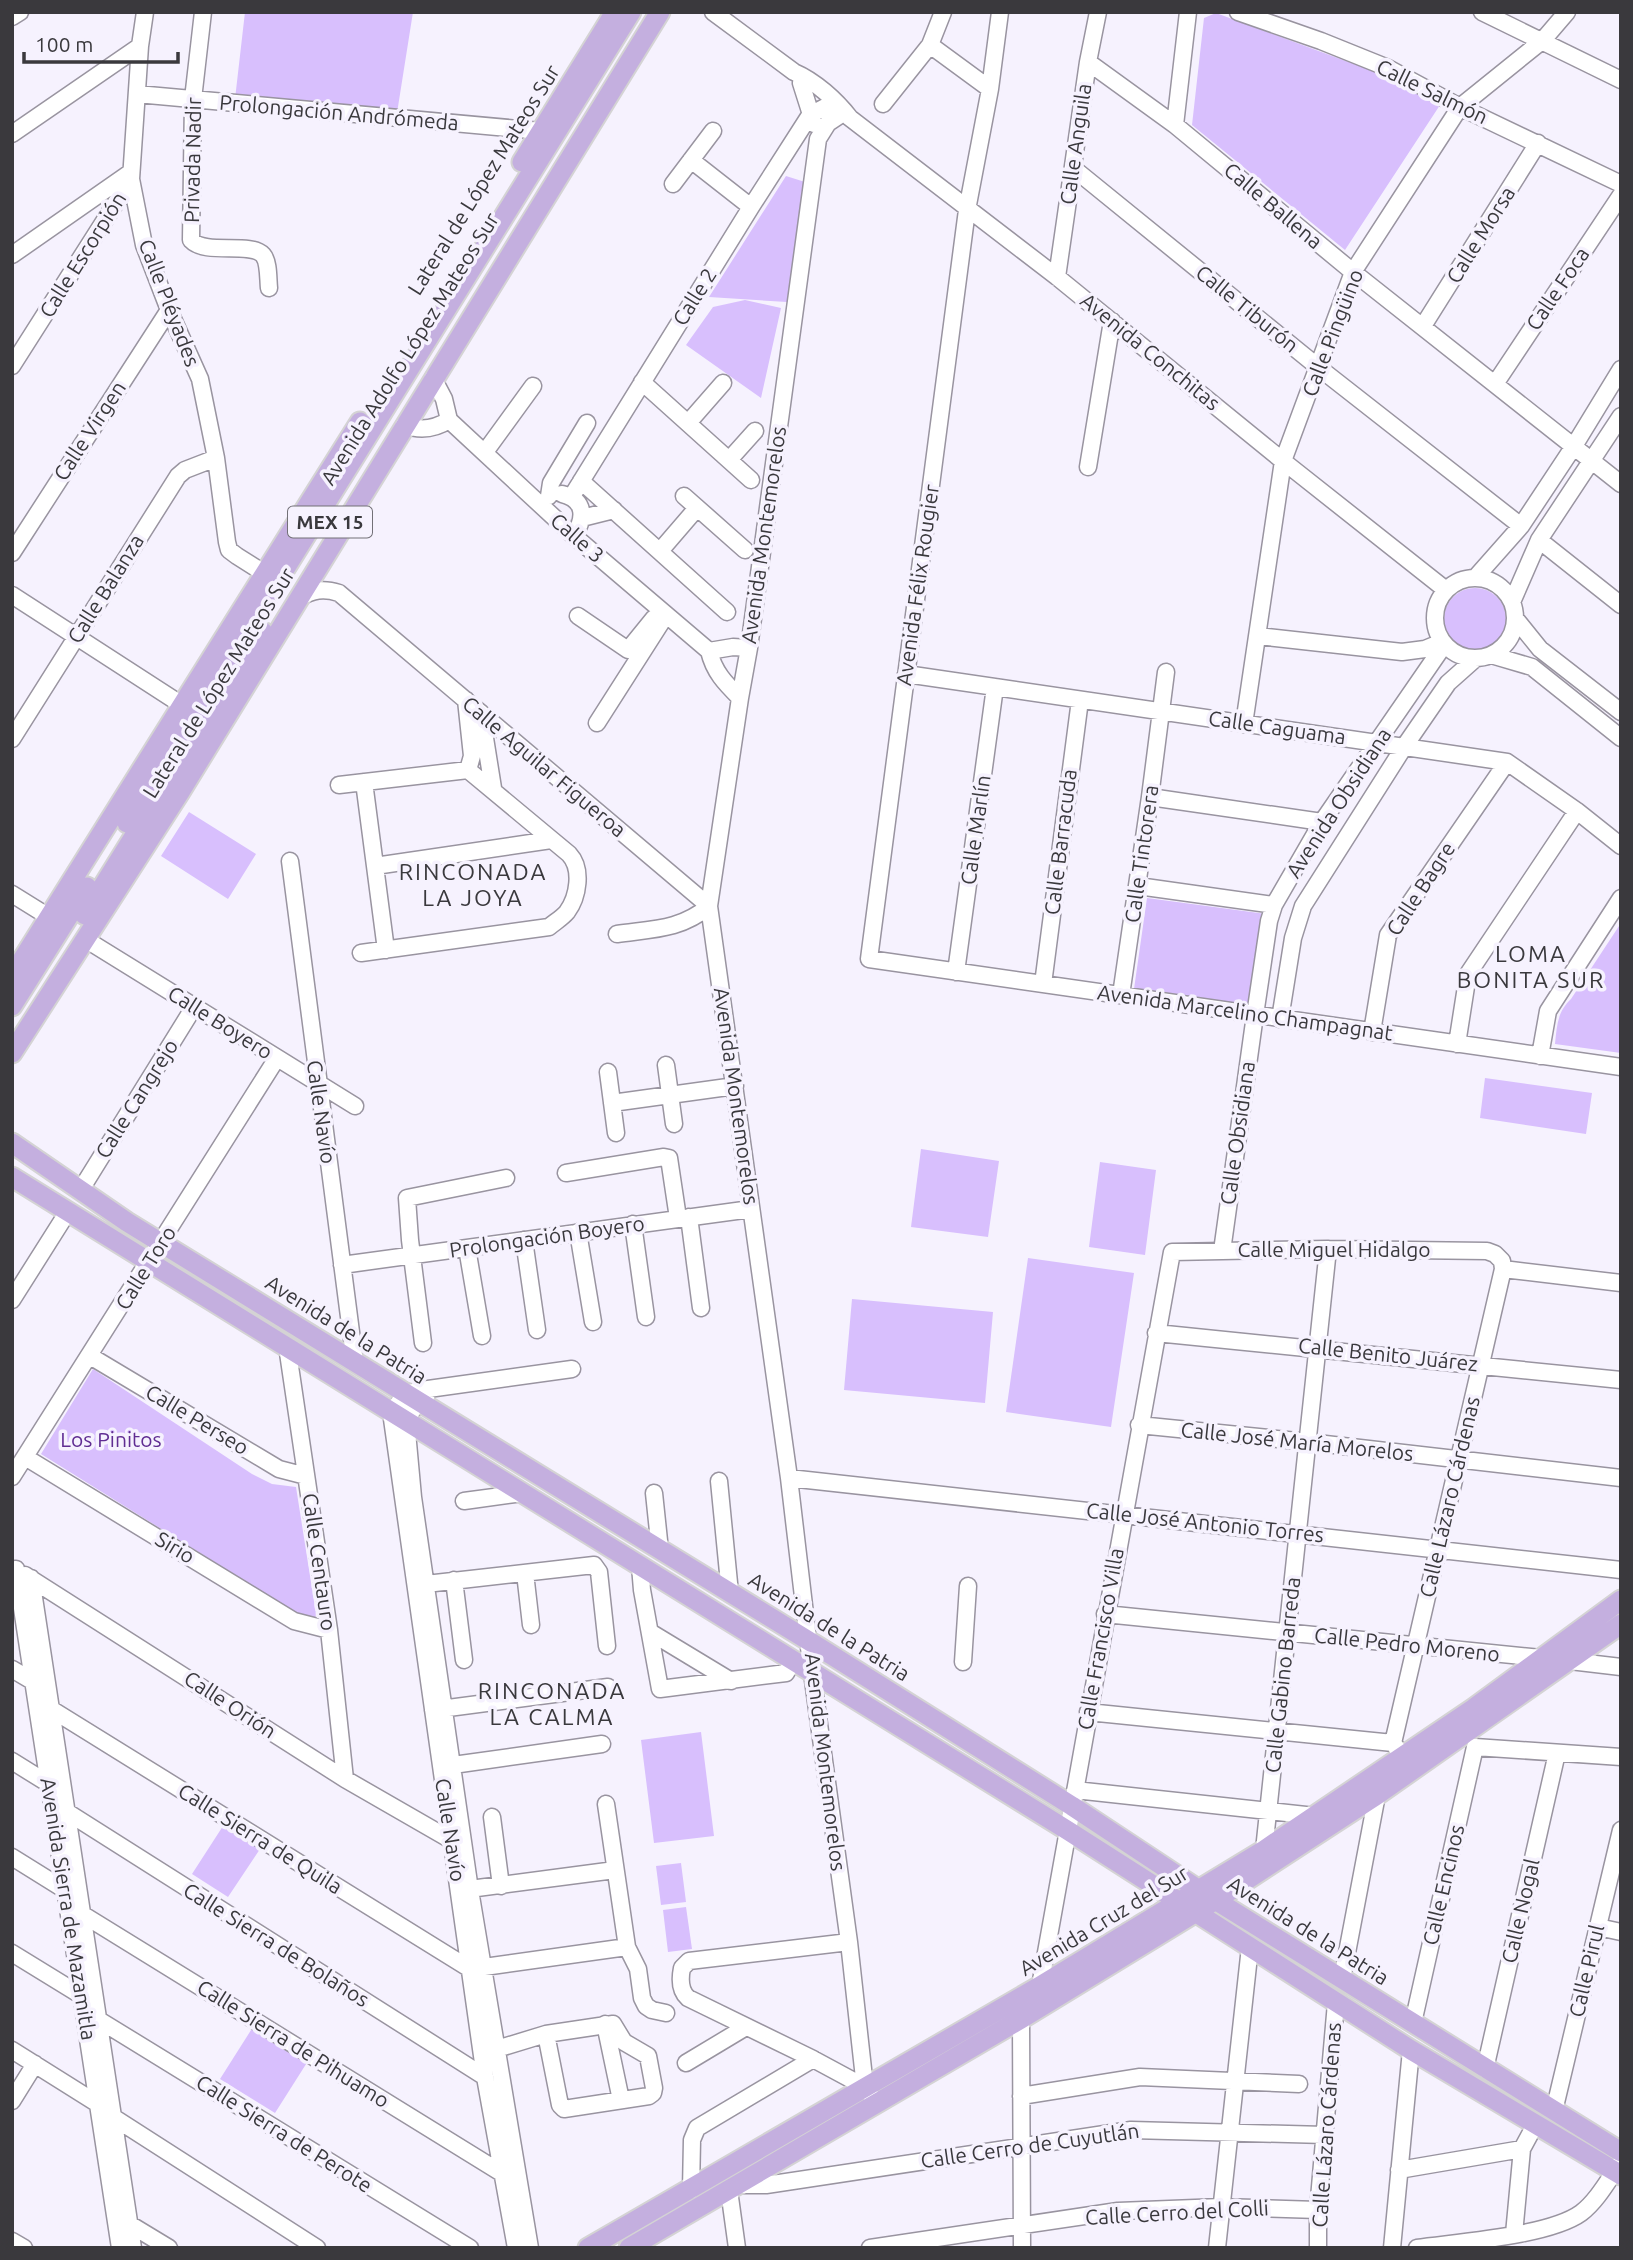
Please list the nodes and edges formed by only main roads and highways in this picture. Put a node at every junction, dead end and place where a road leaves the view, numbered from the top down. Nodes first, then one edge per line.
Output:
1 (615, 12) edge
2 (631, 12) edge
3 (647, 12) edge
4 (660, 12) edge
5 (543, 141) junction
6 (480, 281) junction
7 (460, 334) junction
8 (387, 403) junction
9 (349, 439) junction
10 (209, 742) junction
11 (143, 767) junction
12 (162, 791) junction
13 (115, 841) junction
14 (12, 976) edge
15 (12, 1006) edge
16 (14, 1045) edge
17 (12, 1143) edge
18 (12, 1177) edge
19 (127, 1222) junction
20 (113, 1241) junction
21 (1621, 1600) edge
22 (1621, 1623) edge
23 (1208, 1895) junction
24 (1188, 1907) junction
25 (870, 2095) junction
26 (1621, 2152) edge
27 (1619, 2170) edge
28 (589, 2248) edge
29 (629, 2248) edge

1 - 5 main road, Lateral de López Mateos Sur
2 - 5 main road, Avenida Adolfo López Mateos Sur / MEX 15
3 - 6 main road, Avenida Adolfo López Mateos Sur / MEX 15
4 - 7 main road, Lateral de López Mateos Sur
5 - 8 main road, Avenida Adolfo López Mateos Sur / MEX 15
5 - 9 main road, Lateral de López Mateos Sur
6 - 7 main road
6 - 12 main road, Avenida Adolfo López Mateos Sur / MEX 15
7 - 10 main road, Lateral de López Mateos Sur
8 - 9 main road
8 - 13 main road, Avenida Adolfo López Mateos Sur / MEX 15
9 - 11 main road, Lateral de López Mateos Sur
10 - 12 main road
10 - 16 main road, Lateral de López Mateos Sur
11 - 13 main road
11 - 14 main road, Lateral de López Mateos Sur
12 - 16 main road, Avenida Adolfo López Mateos Sur / MEX 15
13 - 15 main road, Avenida Adolfo López Mateos Sur / MEX 15
17 - 19 main road, Avenida de la Patria
18 - 20 main road, Avenida de la Patria
19 - 20 main road
19 - 23 main road, Avenida de la Patria
20 - 24 main road, Avenida de la Patria
21 - 23 main road, Avenida Cruz del Sur
22 - 23 main road, Avenida Cruz del Sur
23 - 24 main road, Avenida Cruz del Sur
23 - 26 main road, Avenida de la Patria
24 - 25 main road, Avenida Cruz del Sur
24 - 25 main road, Avenida Cruz del Sur
24 - 27 main road, Avenida de la Patria
25 - 28 main road, Avenida Cruz del Sur
25 - 29 main road, Avenida Cruz del Sur

